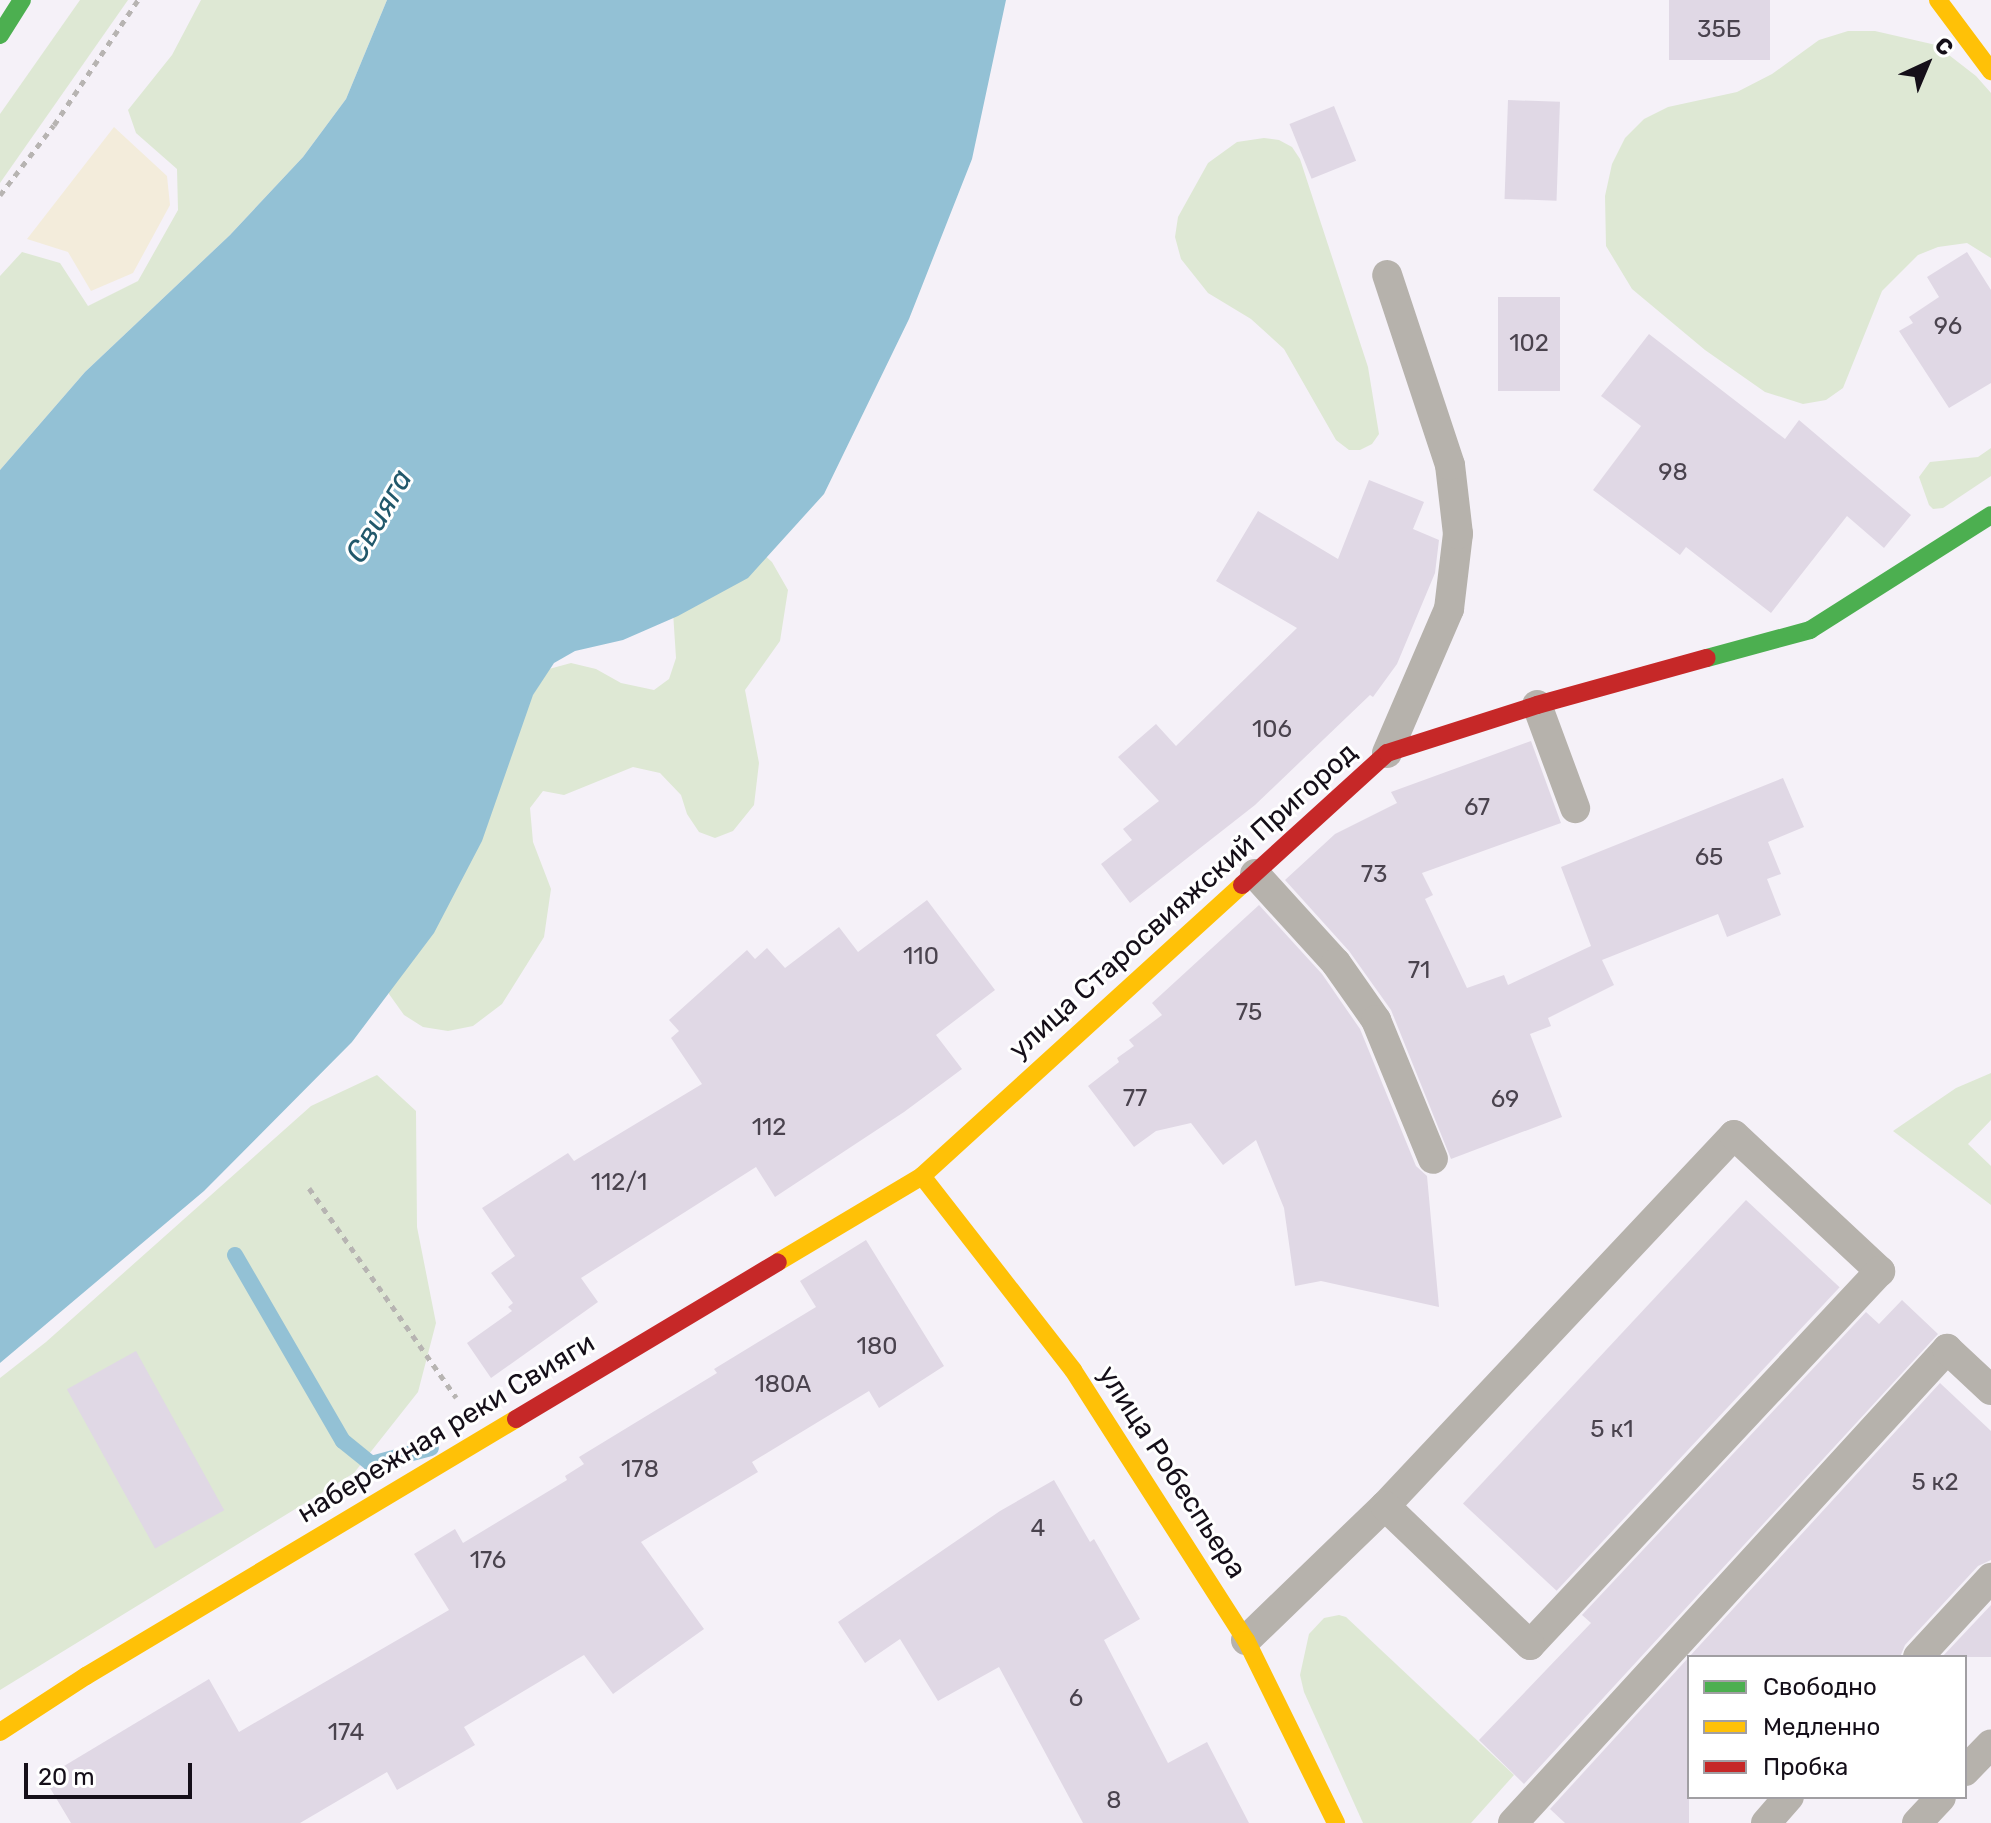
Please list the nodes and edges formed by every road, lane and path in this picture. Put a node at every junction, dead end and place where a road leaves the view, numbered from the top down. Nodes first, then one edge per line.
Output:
1 (22, 0) edge
2 (138, 0) edge
3 (1938, 0) edge
4 (0, 35) edge
5 (1991, 71) edge
6 (0, 195) edge
7 (1387, 275) dead end
8 (1991, 515) edge
9 (1537, 705) junction
10 (1387, 753) junction
11 (1575, 808) dead end
12 (1255, 874) junction
13 (1433, 1159) dead end
14 (922, 1176) junction
15 (309, 1188) dead end
16 (1991, 1390) edge
17 (484, 1437) junction
18 (1385, 1506) junction
19 (1991, 1578) edge
20 (1246, 1640) junction
21 (1920, 1655) edge
22 (0, 1732) edge
23 (1991, 1744) edge
24 (1967, 1769) edge
25 (1787, 1799) edge
26 (1939, 1799) edge
27 (1336, 1823) edge
28 (1513, 1823) edge
29 (1766, 1823) edge
30 (1917, 1823) edge

1 - 4 street
2 - 6 path
3 - 5 street
7 - 10 lane
8 - 9 street, улица Старосвияжский Пригород
9 - 10 street, улица Старосвияжский Пригород
9 - 11 lane
10 - 12 street, улица Старосвияжский Пригород
12 - 13 lane
12 - 14 street, улица Старосвияжский Пригород
14 - 17 street, набережная реки Свияги
14 - 20 street, улица Робеспьера
15 - 17 path
16 - 28 lane
17 - 22 street, набережная реки Свияги
18 - 18 lane
18 - 20 lane
19 - 21 lane
20 - 27 street, улица Робеспьера
23 - 24 lane
25 - 29 lane
26 - 30 lane

